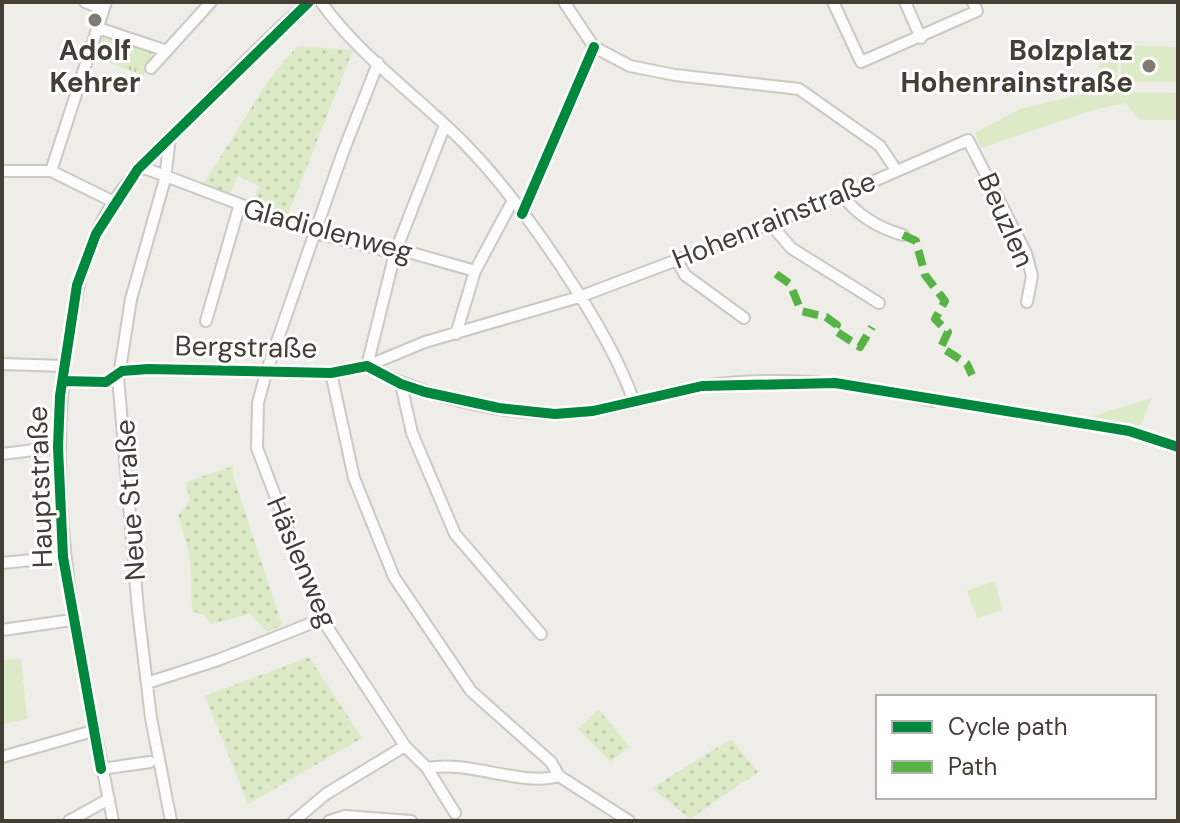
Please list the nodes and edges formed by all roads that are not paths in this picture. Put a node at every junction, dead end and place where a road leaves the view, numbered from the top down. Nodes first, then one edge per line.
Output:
1 (85, 2) edge
2 (211, 2) edge
3 (309, 2) edge
4 (321, 2) edge
5 (564, 2) edge
6 (833, 2) edge
7 (905, 2) edge
8 (973, 2) edge
9 (105, 6) edge
10 (98, 28) junction
11 (921, 38) junction
12 (164, 50) junction
13 (378, 63) junction
14 (151, 68) dead end
15 (445, 125) junction
16 (170, 137) junction
17 (968, 140) joint
18 (138, 169) junction
19 (896, 170) junction
20 (2, 171) edge
21 (51, 171) junction
22 (165, 179) junction
23 (842, 195) junction
24 (114, 202) junction
25 (512, 202) junction
26 (239, 207) junction
27 (769, 222) junction
28 (316, 233) junction
29 (903, 235) dead end
30 (395, 253) junction
31 (677, 260) junction
32 (475, 271) junction
33 (579, 297) junction
34 (1027, 302) dead end
35 (879, 303) dead end
36 (744, 318) dead end
37 (206, 321) dead end
38 (456, 334) junction
39 (2, 364) edge
40 (65, 366) junction
41 (367, 366) junction
42 (266, 373) junction
43 (331, 373) junction
44 (120, 374) junction
45 (63, 381) junction
46 (401, 384) junction
47 (933, 401) dead end
48 (634, 402) junction
49 (58, 447) junction
50 (2, 454) edge
51 (63, 557) junction
52 (2, 563) edge
53 (322, 619) junction
54 (72, 620) junction
55 (2, 630) edge
56 (541, 634) dead end
57 (147, 683) junction
58 (93, 731) junction
59 (405, 746) junction
60 (2, 757) edge
61 (150, 762) dead end
62 (427, 768) junction
63 (101, 769) junction
64 (559, 776) junction
65 (109, 799) junction
66 (455, 813) dead end
67 (69, 821) edge
68 (113, 821) edge
69 (171, 821) edge
70 (294, 821) edge
71 (329, 821) edge
72 (411, 821) edge
73 (629, 821) edge

1 - 9 street
2 - 12 street
3 - 16 street, Hauptstraße
4 - 13 street
5 - 19 street
6 - 11 street
7 - 11 street
8 - 11 street
9 - 10 street
10 - 12 street
10 - 21 street
12 - 14 street
13 - 15 street
13 - 28 street, Häslenweg
15 - 25 street
15 - 30 street
16 - 18 street, Hauptstraße
16 - 22 street, Neue Straße
17 - 19 street, Hohenrainstraße
17 - 34 street, Beuzlen
18 - 22 street, Gladiolenweg
18 - 24 street, Hauptstraße
19 - 23 street, Hohenrainstraße
20 - 21 street
21 - 24 street
22 - 26 street, Gladiolenweg
22 - 44 street, Neue Straße
23 - 27 street, Hohenrainstraße
23 - 29 street
24 - 40 street, Hauptstraße
25 - 32 street
25 - 33 street
26 - 28 street, Gladiolenweg
26 - 37 street
27 - 31 street, Hohenrainstraße
27 - 35 street
28 - 30 street, Gladiolenweg
28 - 42 street, Häslenweg
30 - 32 street, Gladiolenweg
30 - 41 street
31 - 33 street, Hohenrainstraße
31 - 36 street
32 - 38 street
33 - 38 street, Bergstraße
33 - 48 street
38 - 41 street, Bergstraße
39 - 40 street
40 - 45 street, Hauptstraße
41 - 43 street, Bergstraße
41 - 46 street
42 - 43 street, Bergstraße
42 - 44 street, Bergstraße
42 - 53 street, Häslenweg
43 - 64 street
44 - 45 street, Bergstraße
44 - 57 street, Neue Straße
45 - 49 street, Hauptstraße
46 - 48 street
46 - 56 street
47 - 48 street
49 - 50 street
49 - 51 street, Hauptstraße
51 - 52 street
51 - 54 street, Hauptstraße
53 - 57 street
53 - 59 street, Häslenweg
54 - 55 street
54 - 58 street, Hauptstraße
57 - 69 street, Neue Straße
58 - 60 street
58 - 63 street, Hauptstraße
59 - 62 street, Häslenweg
59 - 70 street
61 - 63 street
62 - 64 street
62 - 66 street, Häslenweg
63 - 65 street, Hauptstraße
64 - 73 street
65 - 67 street
65 - 68 street, Hauptstraße
71 - 72 street

